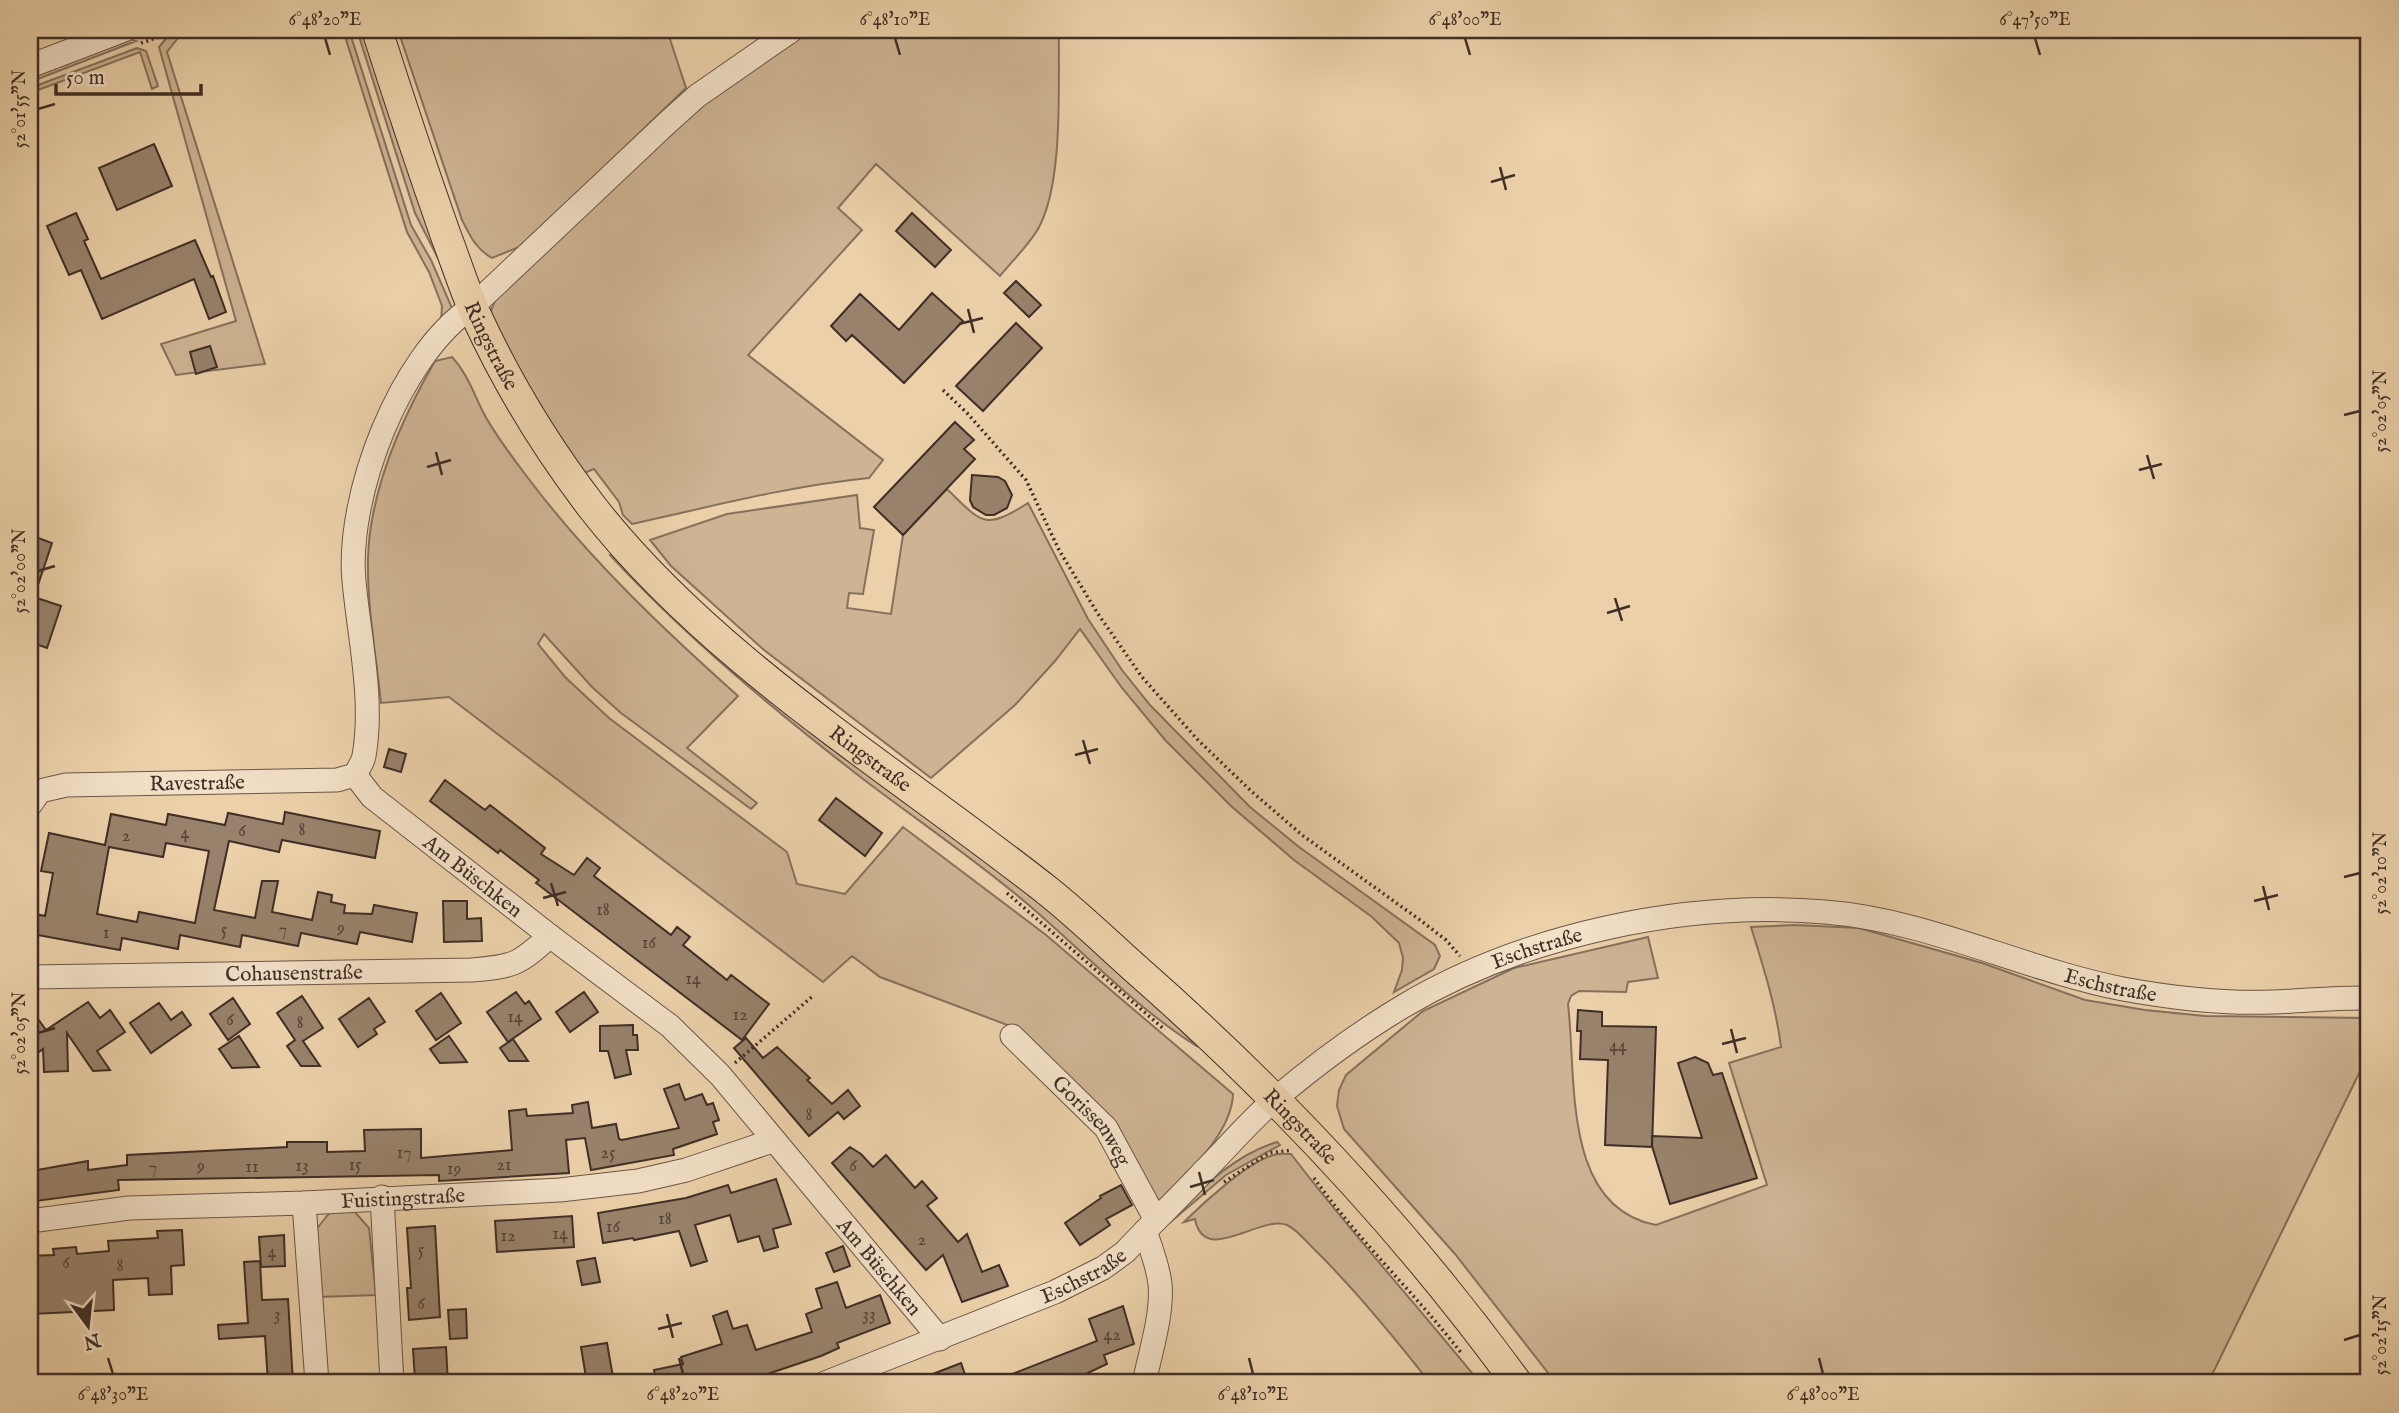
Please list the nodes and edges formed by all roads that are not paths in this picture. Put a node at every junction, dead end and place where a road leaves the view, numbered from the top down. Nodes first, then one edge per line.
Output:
1 (124, 30) edge
2 (377, 30) edge
3 (792, 30) edge
4 (30, 66) edge
5 (472, 307) junction
6 (355, 775) junction
7 (36, 804) edge
8 (550, 936) junction
9 (30, 977) edge
10 (2369, 998) edge
11 (1012, 1036) dead end
12 (1275, 1099) junction
13 (772, 1141) junction
14 (382, 1197) junction
15 (304, 1203) junction
16 (30, 1220) edge
17 (1150, 1225) junction
18 (940, 1339) junction
19 (317, 1383) edge
20 (392, 1383) edge
21 (825, 1383) edge
22 (1144, 1383) edge
23 (1517, 1383) edge

1 - 4 street
2 - 5 main road, Ringstraße
3 - 5 street
5 - 6 street
5 - 12 main road, Ringstraße
6 - 7 street, Ravestraße
6 - 8 street, Am Büschken
8 - 9 street, Cohausenstraße
8 - 13 street, Am Büschken
10 - 12 street, Eschstraße
11 - 17 street, Gorissenweg
12 - 17 street, Eschstraße
12 - 23 main road, Ringstraße
13 - 14 street, Fuistingstraße
13 - 18 street, Am Büschken
14 - 15 street, Fuistingstraße
14 - 20 street
15 - 16 street, Fuistingstraße
15 - 19 street
17 - 18 street, Eschstraße
17 - 22 street, Gorissenweg
18 - 21 street, Eschstraße

